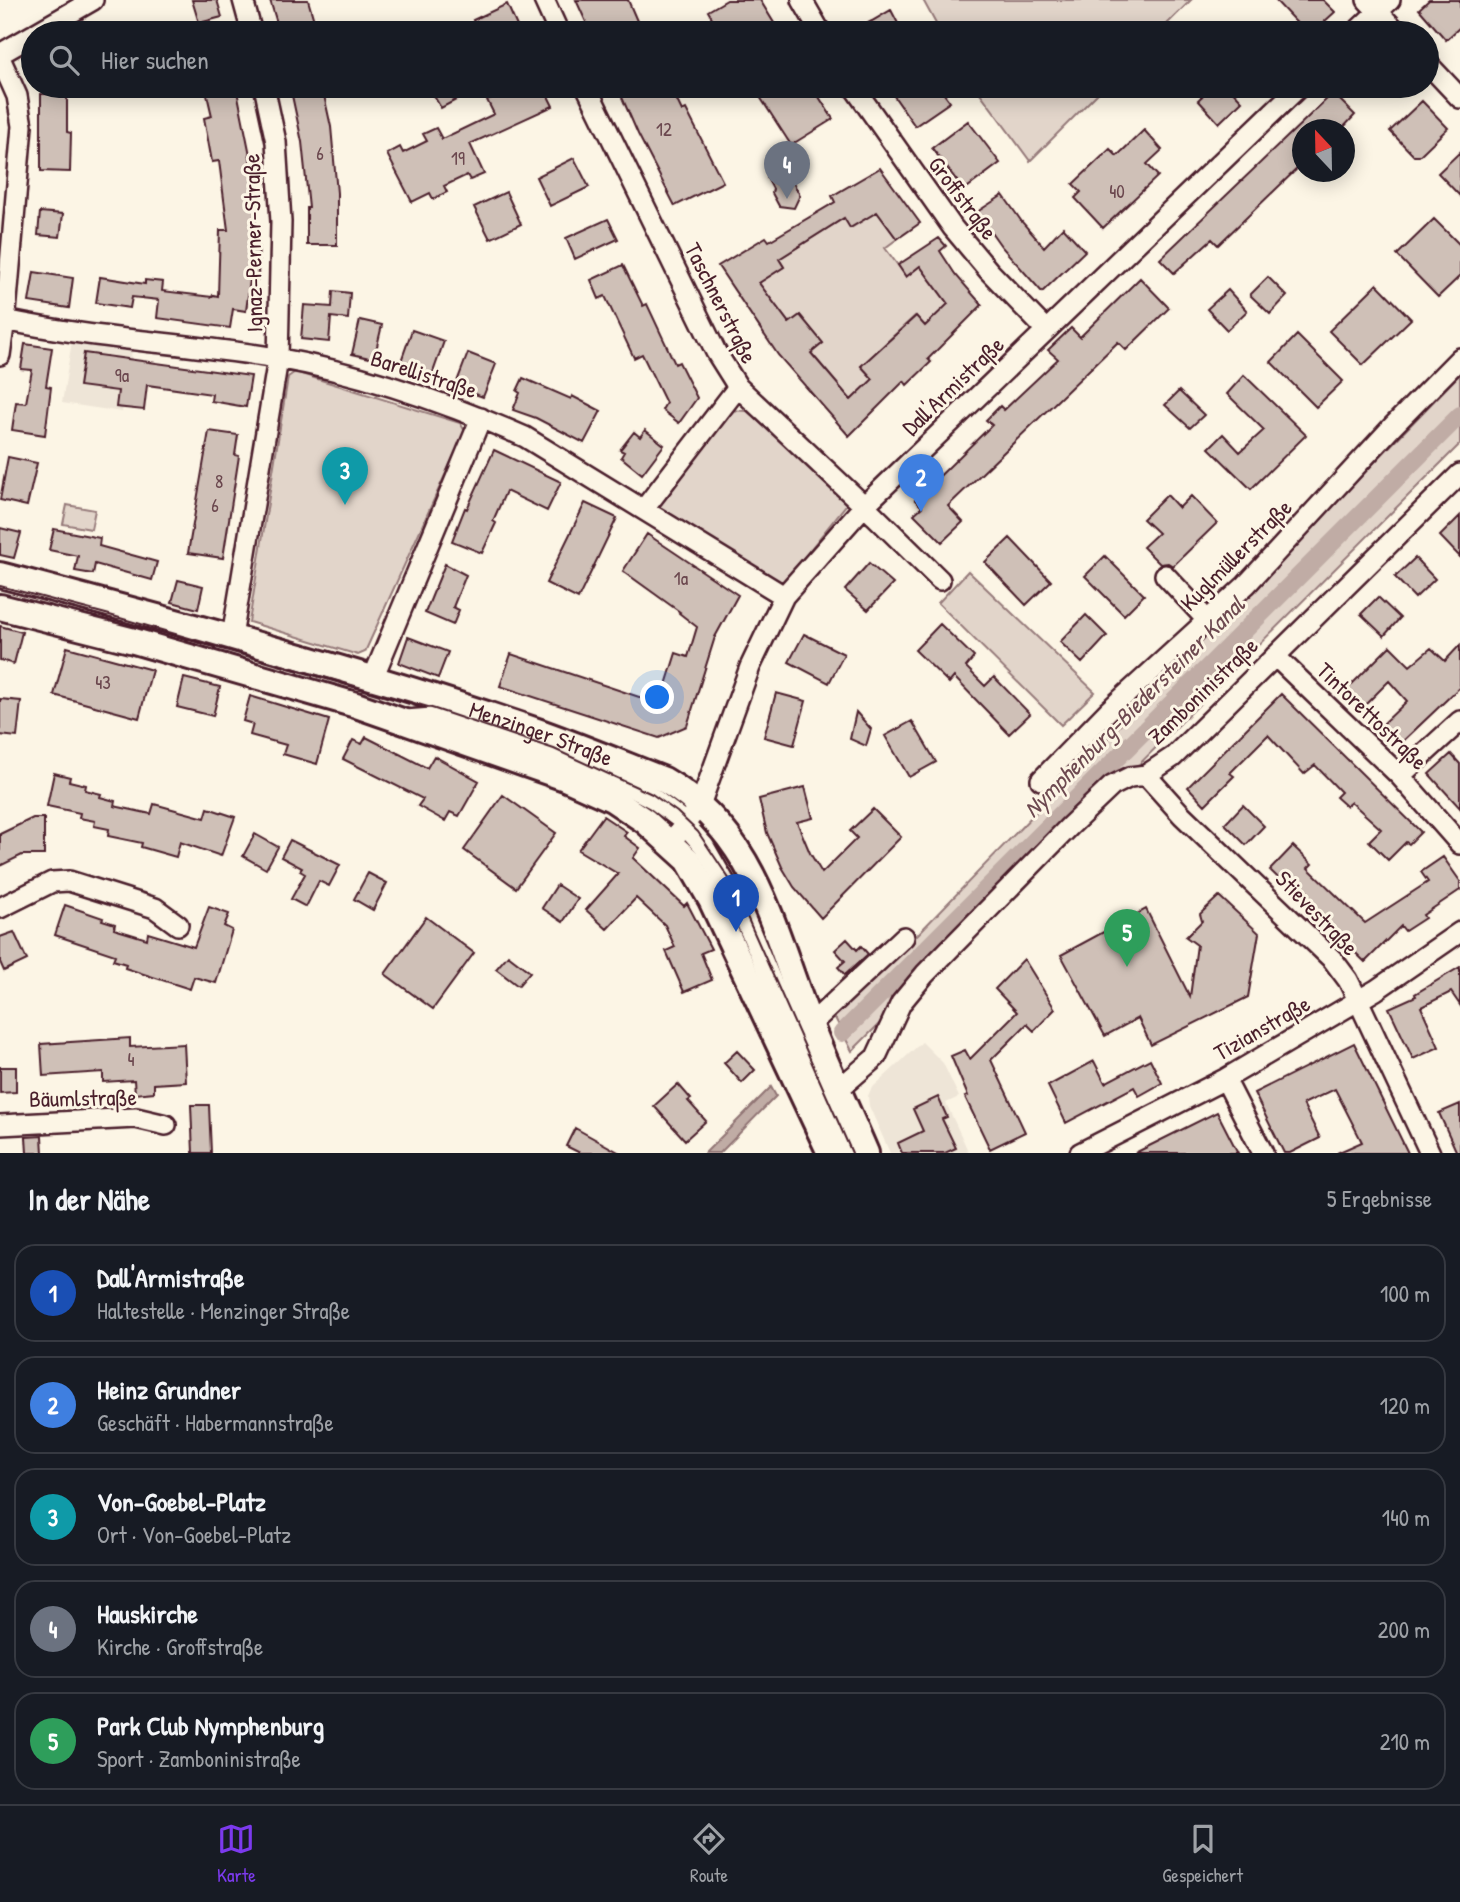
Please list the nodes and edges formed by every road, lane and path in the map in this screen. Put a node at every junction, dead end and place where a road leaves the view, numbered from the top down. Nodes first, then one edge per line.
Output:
1 (93, 0) edge
2 (243, 0) edge
3 (544, 0) edge
4 (802, 0) edge
5 (1378, 4) edge
6 (57, 21) edge
7 (249, 21) edge
8 (554, 21) edge
9 (814, 21) edge
10 (1365, 21) edge
11 (1390, 21) edge
12 (21, 42) edge
13 (0, 56) edge
14 (1439, 76) edge
15 (267, 98) edge
16 (592, 98) edge
17 (861, 98) edge
18 (1288, 98) edge
19 (1460, 98) edge
20 (5, 320) junction
21 (1046, 330) junction
22 (0, 355) edge
23 (1460, 358) edge
24 (278, 359) junction
25 (738, 387) junction
26 (481, 418) junction
27 (1458, 479) edge
28 (864, 506) junction
29 (643, 509) junction
30 (0, 575) edge
31 (1165, 575) dead end
32 (940, 580) dead end
33 (784, 596) junction
34 (0, 607) edge
35 (1207, 620) junction
36 (232, 637) junction
37 (1275, 656) junction
38 (373, 678) junction
39 (402, 720) junction
40 (1460, 721) edge
41 (528, 729) junction
42 (544, 749) junction
43 (1146, 775) junction
44 (1400, 776) junction
45 (1041, 780) dead end
46 (700, 805) junction
47 (678, 834) junction
48 (1460, 844) edge
49 (0, 908) edge
50 (178, 925) dead end
51 (1460, 932) edge
52 (904, 937) dead end
53 (774, 985) junction
54 (1358, 1000) junction
55 (807, 1016) junction
56 (1225, 1079) junction
57 (838, 1087) junction
58 (0, 1125) edge
59 (166, 1125) dead end
60 (830, 1153) edge
61 (845, 1153) edge
62 (866, 1153) edge
63 (1080, 1153) edge
64 (1263, 1153) edge
65 (1430, 1153) edge

1 - 6 street
2 - 7 street
3 - 8 street
4 - 9 street
5 - 10 street
5 - 11 street
12 - 13 street
13 - 20 street
14 - 19 street
15 - 24 street, Ignaz-Perner-Straße
16 - 25 street, Taschnerstraße
17 - 21 street, Groffstraße
18 - 21 street, Dall'Armistraße
20 - 22 street
20 - 24 street, Barellistraße
21 - 28 street, Dall'Armistraße
23 - 35 street, Kuglmüllerstraße
24 - 26 street, Barellistraße
24 - 36 street, Ignaz-Perner-Straße
25 - 28 street, Taschnerstraße
25 - 29 street
26 - 29 street, Barellistraße
26 - 38 street
27 - 37 street, Zamboninistraße
28 - 32 street, Taschnerstraße
28 - 33 street, Dall'Armistraße
29 - 33 street, Barellistraße
30 - 36 main road, Menzinger Straße
31 - 35 street
33 - 46 street, Dall'Armistraße
34 - 39 main road, Menzinger Straße
35 - 45 street, Kuglmüllerstraße
36 - 38 main road, Menzinger Straße
37 - 43 street, Zamboninistraße
37 - 44 street, Tintorettostraße
38 - 41 main road, Menzinger Straße
39 - 42 street
39 - 47 main road, Menzinger Straße
40 - 44 street
41 - 42 street
41 - 46 main road, Menzinger Straße
42 - 47 street
43 - 54 street, Stievestraße
43 - 57 street, Zamboninistraße
44 - 48 street, Tintorettostraße
46 - 47 street, Dall'Armistraße
46 - 55 main road, Menzinger Straße
47 - 53 street
47 - 60 main road, Menzinger Straße
49 - 50 street
51 - 54 street, Tizianstraße
52 - 55 street
53 - 55 street
53 - 61 street
54 - 56 street, Tizianstraße
54 - 65 street, Stievestraße
55 - 57 main road, Menzinger Straße
56 - 63 street, Tizianstraße
56 - 64 street
57 - 62 main road, Menzinger Straße
58 - 59 street, Bäumlstraße

